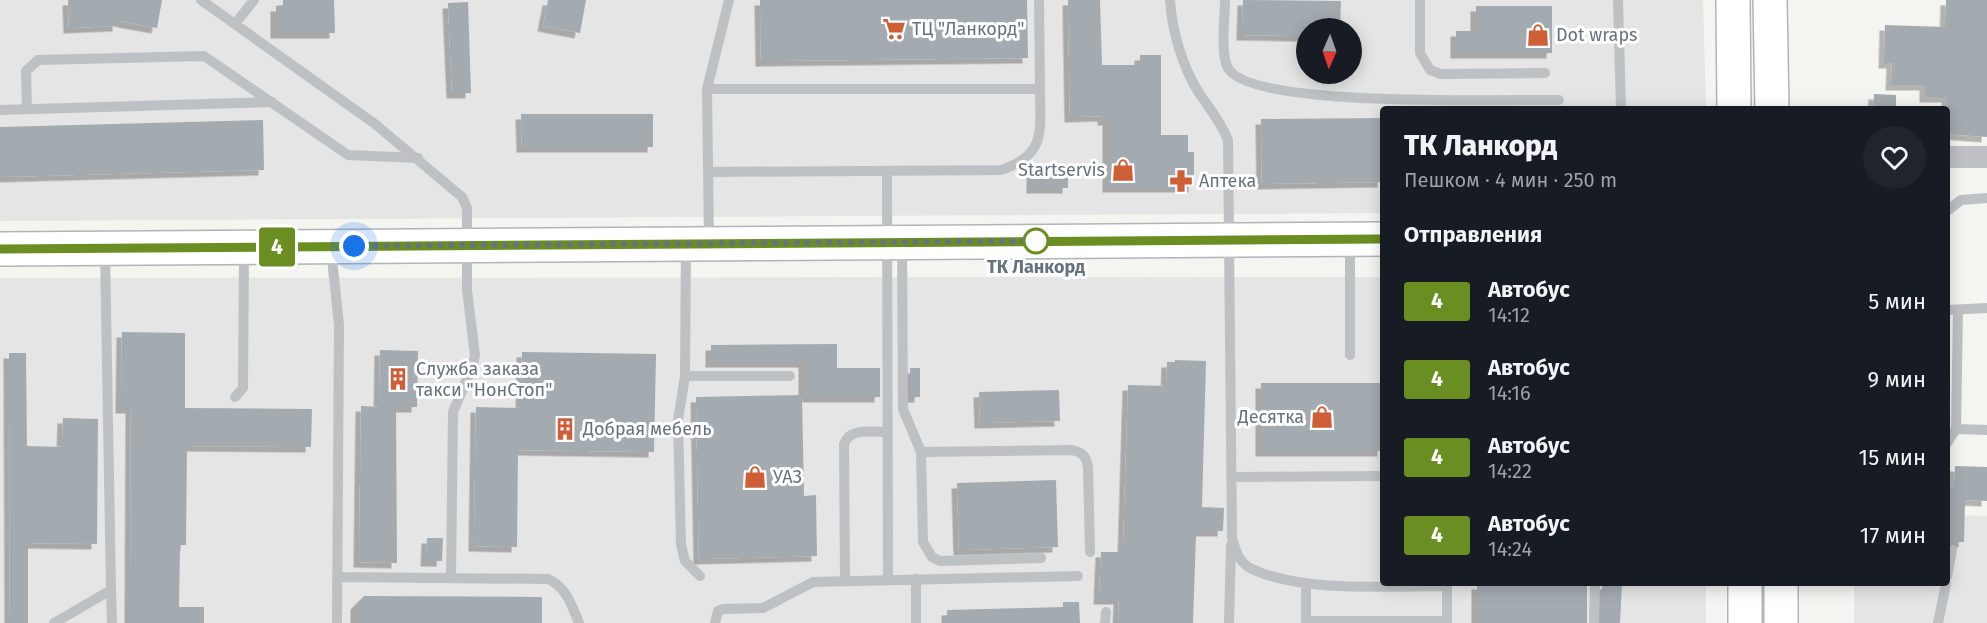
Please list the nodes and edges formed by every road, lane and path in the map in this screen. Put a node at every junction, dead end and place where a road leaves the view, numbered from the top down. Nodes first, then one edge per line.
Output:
1 (201, 0) edge
2 (254, 0) edge
3 (729, 0) edge
4 (1039, 0) edge
5 (1170, 0) edge
6 (1225, 0) edge
7 (1420, 0) edge
8 (1618, 0) edge
9 (1733, 0) edge
10 (1770, 0) edge
11 (236, 24) junction
12 (1545, 73) dead end
13 (707, 89) junction
14 (1040, 89) junction
15 (1559, 99) dead end
16 (272, 102) junction
17 (1774, 104) edge
18 (1621, 106) edge
19 (1734, 106) edge
20 (27, 109) junction
21 (0, 110) edge
22 (1950, 157) edge
23 (1987, 157) edge
24 (418, 158) junction
25 (887, 171) junction
26 (708, 172) junction
27 (1987, 198) edge
28 (1950, 209) edge
29 (1350, 239) junction
30 (1380, 239) edge
31 (1229, 240) junction
32 (894, 242) junction
33 (698, 244) junction
34 (469, 245) junction
35 (331, 246) junction
36 (244, 247) junction
37 (105, 248) junction
38 (0, 249) edge
39 (1987, 308) edge
40 (1952, 310) edge
41 (1350, 354) dead end
42 (685, 376) junction
43 (790, 376) dead end
44 (235, 397) dead end
45 (1956, 429) junction
46 (1987, 430) edge
47 (888, 432) junction
48 (1950, 438) edge
49 (921, 452) junction
50 (1231, 477) junction
51 (1380, 477) edge
52 (1232, 537) junction
53 (1952, 550) dead end
54 (1090, 552) dead end
55 (1041, 558) dead end
56 (1950, 560) edge
57 (700, 576) dead end
58 (1078, 576) dead end
59 (337, 578) junction
60 (451, 578) junction
61 (916, 579) junction
62 (888, 580) junction
63 (845, 581) junction
64 (1306, 585) junction
65 (1380, 585) edge
66 (1447, 586) edge
67 (1595, 586) edge
68 (1745, 586) edge
69 (1781, 586) edge
70 (1946, 586) edge
71 (111, 590) junction
72 (1306, 622) edge
73 (1447, 622) edge
74 (54, 623) edge
75 (112, 623) edge
76 (337, 623) edge
77 (579, 623) edge
78 (715, 623) edge
79 (916, 623) edge
80 (1229, 623) edge
81 (1594, 623) edge
82 (1745, 623) edge
83 (1781, 623) edge
84 (1938, 623) edge

1 - 11 lane
2 - 11 lane
3 - 13 lane
4 - 14 lane
5 - 31 lane
6 - 15 lane
7 - 12 lane
8 - 18 lane
9 - 19 main road
10 - 17 main road
11 - 24 lane
13 - 14 lane
13 - 26 lane
14 - 25 lane
16 - 20 lane
16 - 20 lane
16 - 24 lane
20 - 21 lane
22 - 23 street
24 - 34 lane
25 - 26 lane
25 - 32 lane
26 - 33 lane
27 - 28 lane
29 - 30 main road
29 - 31 main road
29 - 41 lane
31 - 32 main road
31 - 50 lane
32 - 33 main road
32 - 47 lane
32 - 49 lane
33 - 34 main road
33 - 42 lane
34 - 35 main road
34 - 60 lane
35 - 36 main road
35 - 59 lane
36 - 37 main road
36 - 44 lane
37 - 38 main road
37 - 71 lane
39 - 40 lane
40 - 45 lane
42 - 43 lane
42 - 57 lane
45 - 46 lane
45 - 48 lane
47 - 62 lane
47 - 63 lane
49 - 54 lane
49 - 55 lane
50 - 51 lane
50 - 52 lane
52 - 64 lane
52 - 80 lane
53 - 56 lane
58 - 61 lane
59 - 60 lane
59 - 76 lane
60 - 77 lane
61 - 62 lane
61 - 79 lane
62 - 63 lane
63 - 78 lane
64 - 65 lane
64 - 72 lane
66 - 73 lane
67 - 81 lane
68 - 82 main road
69 - 83 main road
70 - 84 lane
71 - 74 lane
71 - 75 lane
72 - 73 lane

